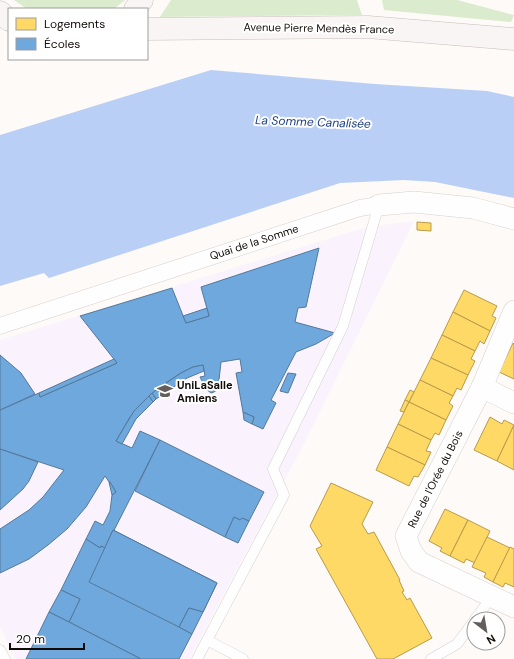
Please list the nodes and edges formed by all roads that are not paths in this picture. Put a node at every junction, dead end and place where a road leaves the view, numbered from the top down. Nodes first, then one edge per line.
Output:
1 (142, 0) edge
2 (136, 8) edge
3 (148, 29) edge
4 (514, 39) edge
5 (379, 206) junction
6 (514, 219) edge
7 (514, 311) edge
8 (0, 326) edge
9 (482, 387) junction
10 (514, 403) edge
11 (492, 597) junction
12 (514, 607) edge
13 (482, 611) edge
14 (466, 632) edge
15 (207, 640) junction
16 (0, 650) edge
17 (5, 659) edge
18 (197, 659) edge
19 (243, 659) edge
20 (431, 659) edge

1 - 2 main road
3 - 4 main road, Avenue Pierre Mendès France
5 - 6 street, Quai de la Somme
5 - 8 street, Quai de la Somme
5 - 15 lane
7 - 9 street, Rue de l'Orée du Bois
9 - 10 street
9 - 11 street, Rue de l'Orée du Bois
11 - 12 street, Rue de l'Orée du Bois
11 - 13 lane
14 - 20 lane
15 - 18 lane
15 - 19 lane
16 - 17 lane

